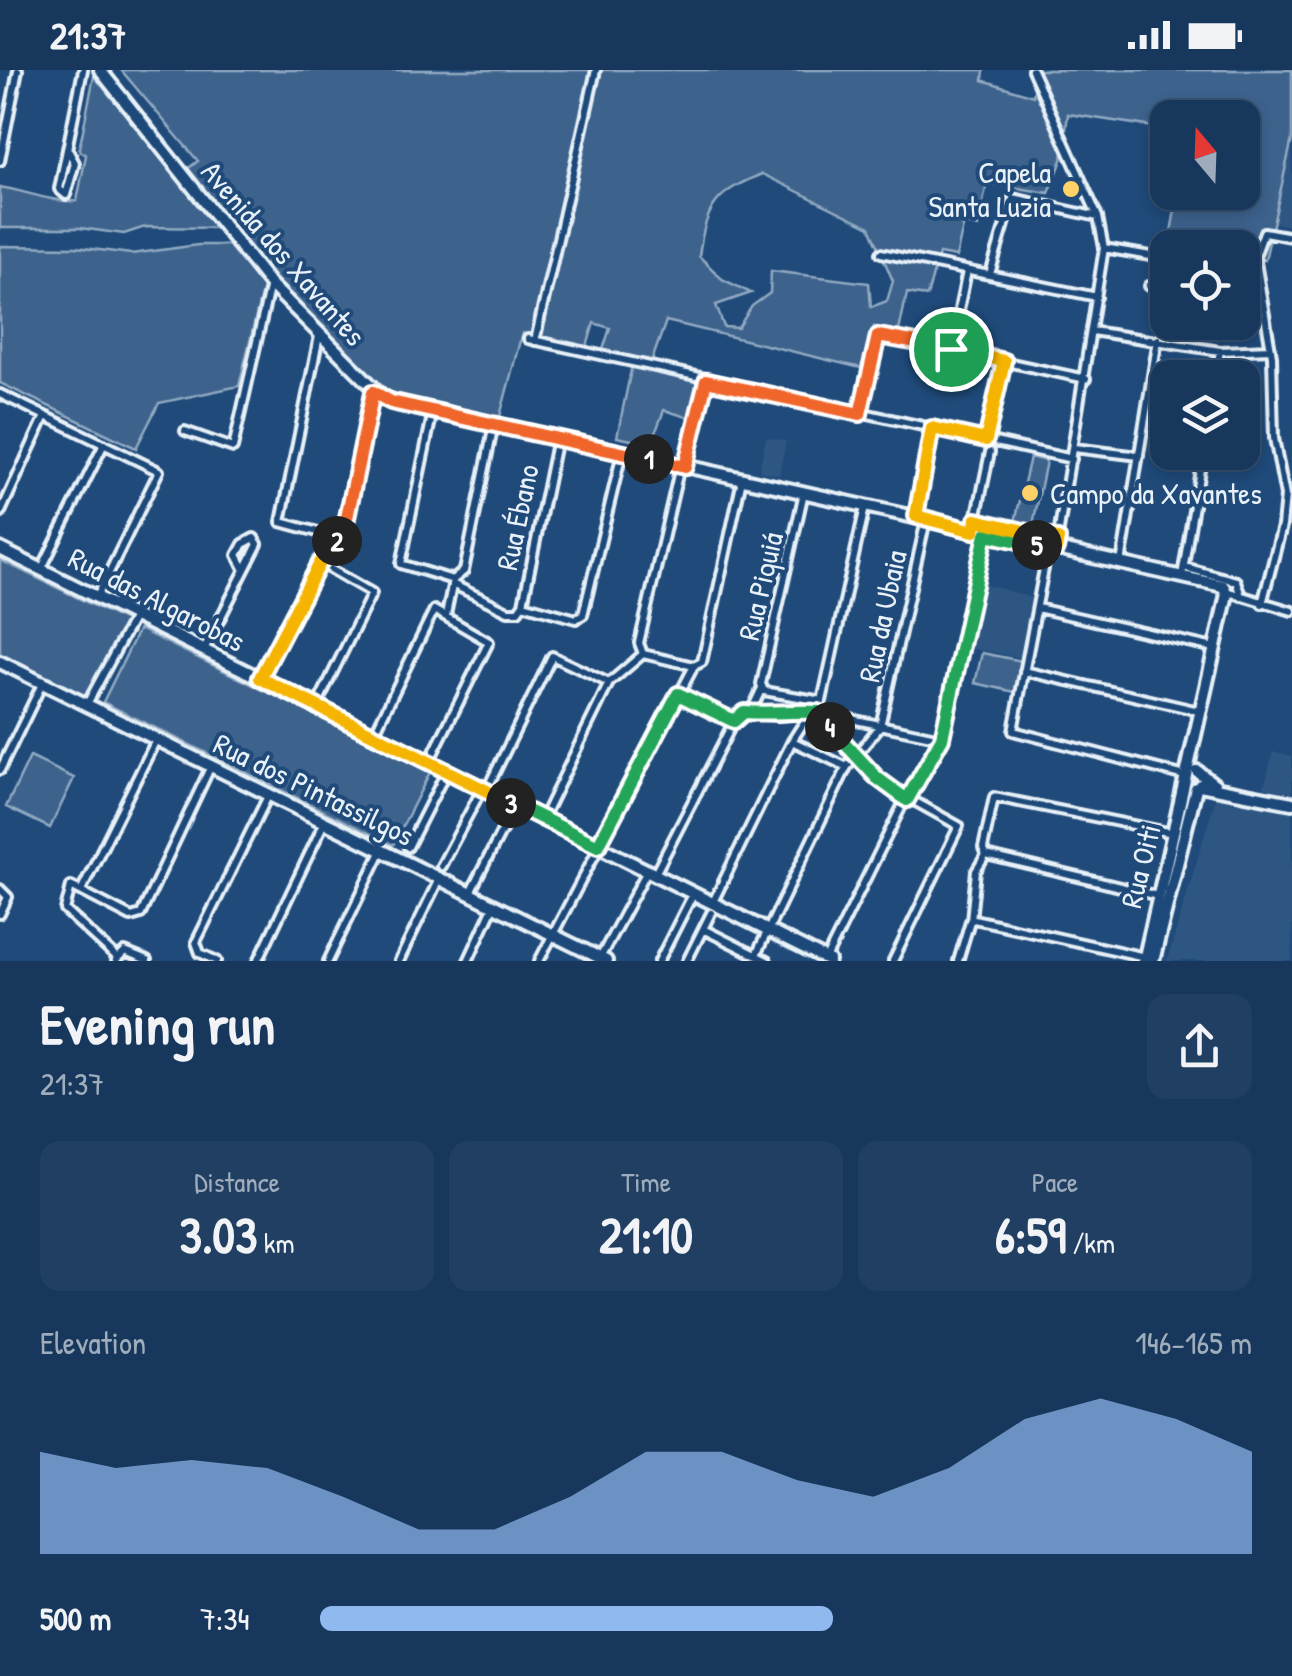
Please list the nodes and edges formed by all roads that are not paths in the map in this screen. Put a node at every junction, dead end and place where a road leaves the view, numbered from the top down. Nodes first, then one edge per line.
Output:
1 (18, 70) edge
2 (84, 70) edge
3 (100, 70) edge
4 (596, 70) edge
5 (1032, 70) edge
6 (68, 150) junction
7 (0, 161) edge
8 (1098, 216) junction
9 (1292, 238) edge
10 (1260, 243) edge
11 (1104, 248) junction
12 (881, 253) dead end
13 (1150, 256) edge
14 (967, 271) junction
15 (990, 274) junction
16 (270, 284) junction
17 (1260, 285) edge
18 (1097, 298) junction
19 (1092, 331) junction
20 (320, 336) junction
21 (1150, 338) edge
22 (1158, 340) edge
23 (1163, 340) edge
24 (951, 349) junction
25 (1271, 350) junction
26 (1220, 351) junction
27 (1218, 360) edge
28 (1004, 361) junction
29 (1086, 379) junction
30 (706, 381) junction
31 (373, 392) junction
32 (0, 394) edge
33 (434, 410) junction
34 (860, 414) junction
35 (45, 416) junction
36 (494, 424) junction
37 (932, 428) junction
38 (185, 431) dead end
39 (557, 438) junction
40 (986, 440) junction
41 (104, 444) junction
42 (1074, 448) junction
43 (990, 452) dead end
44 (622, 453) junction
45 (1139, 456) junction
46 (1072, 459) junction
47 (683, 466) junction
48 (1200, 470) edge
49 (742, 478) junction
50 (804, 491) junction
51 (1289, 497) edge
52 (866, 506) junction
53 (0, 514) edge
54 (921, 518) junction
55 (975, 526) junction
56 (994, 532) junction
57 (340, 538) junction
58 (1054, 545) junction
59 (0, 549) edge
60 (320, 563) junction
61 (1121, 563) junction
62 (244, 568) junction
63 (42, 569) junction
64 (1183, 571) junction
65 (455, 580) junction
66 (1225, 589) junction
67 (1241, 596) junction
68 (97, 597) junction
69 (522, 604) junction
70 (1262, 604) junction
71 (1037, 608) junction
72 (1292, 611) edge
73 (135, 615) junction
74 (446, 615) junction
75 (1214, 648) junction
76 (204, 650) junction
77 (643, 654) junction
78 (0, 662) edge
79 (694, 666) junction
80 (1024, 671) junction
81 (260, 678) junction
82 (608, 683) junction
83 (42, 684) junction
84 (763, 690) junction
85 (678, 694) junction
86 (818, 702) junction
87 (86, 705) junction
88 (316, 707) junction
89 (1199, 711) junction
90 (744, 712) junction
91 (814, 712) junction
92 (734, 721) junction
93 (880, 726) junction
94 (374, 734) junction
95 (942, 738) junction
96 (156, 740) junction
97 (792, 741) junction
98 (857, 757) junction
99 (430, 762) junction
100 (846, 767) junction
101 (210, 768) junction
102 (0, 770) edge
103 (447, 771) junction
104 (1192, 779) junction
105 (484, 790) junction
106 (268, 796) junction
107 (907, 800) junction
108 (1292, 804) edge
109 (515, 805) junction
110 (543, 818) junction
111 (324, 823) junction
112 (1174, 834) junction
113 (598, 846) junction
114 (408, 847) dead end
115 (382, 850) junction
116 (984, 853) junction
117 (440, 872) junction
118 (651, 872) junction
119 (2, 889) edge
120 (82, 891) junction
121 (470, 893) junction
122 (693, 894) junction
123 (1158, 896) junction
124 (494, 906) junction
125 (712, 908) junction
126 (0, 914) edge
127 (972, 919) junction
128 (703, 929) junction
129 (769, 931) junction
130 (553, 934) junction
131 (744, 949) junction
132 (756, 956) junction
133 (604, 959) edge
134 (116, 960) edge
135 (828, 960) edge
136 (1147, 960) edge
137 (147, 961) edge
138 (217, 961) edge
139 (258, 961) edge
140 (328, 961) edge
141 (400, 961) edge
142 (468, 961) edge
143 (540, 961) edge
144 (659, 961) edge
145 (687, 961) edge
146 (738, 961) edge
147 (767, 961) edge
148 (893, 961) edge
149 (958, 961) edge

1 - 7 street
2 - 6 street
3 - 16 main road, Avenida dos Xavantes
4 - 30 street
5 - 8 street
6 - 6 street
8 - 11 street
8 - 15 street
9 - 10 street
11 - 13 street
11 - 18 street
12 - 14 street
14 - 15 street
14 - 24 street
15 - 18 street
16 - 20 main road, Avenida dos Xavantes
16 - 38 street
17 - 25 street
18 - 19 street
19 - 21 street
19 - 29 street
20 - 31 main road, Avenida dos Xavantes
20 - 57 street
22 - 45 street
23 - 26 street
24 - 28 street
24 - 34 street
25 - 26 street
25 - 51 street
26 - 27 street
28 - 29 street
28 - 40 street
29 - 42 street
30 - 34 street
30 - 47 street
31 - 33 main road, Avenida dos Xavantes
31 - 57 street
32 - 35 street
33 - 36 main road, Avenida dos Xavantes
33 - 65 street, Rua Ébano
34 - 37 street
35 - 41 street
35 - 53 street
36 - 39 main road, Avenida dos Xavantes
36 - 65 street
37 - 40 street
37 - 54 street, Rua da Ubaia
39 - 44 main road, Avenida dos Xavantes
39 - 69 street, Rua Ébano
40 - 46 street
41 - 63 street
41 - 68 street
42 - 45 street
42 - 46 street
43 - 55 street
44 - 47 main road, Avenida dos Xavantes
44 - 69 street, Rua Ébano
45 - 61 street
46 - 58 street
47 - 49 main road, Avenida dos Xavantes
47 - 77 street
48 - 64 street
49 - 50 main road, Avenida dos Xavantes
49 - 79 street
50 - 52 main road, Avenida dos Xavantes
50 - 84 street, Rua Piquiá
51 - 70 street
52 - 54 main road, Avenida dos Xavantes
52 - 86 street
54 - 55 main road, Avenida dos Xavantes
54 - 93 street, Rua da Ubaia
55 - 56 main road, Avenida dos Xavantes
56 - 58 main road, Avenida dos Xavantes
56 - 95 street
57 - 60 street
58 - 61 main road, Avenida dos Xavantes
58 - 71 street
59 - 63 main road, Rua das Algarobas
60 - 81 street
60 - 88 street
61 - 64 main road, Avenida dos Xavantes
62 - 62 street
62 - 76 street
63 - 68 main road, Rua das Algarobas
64 - 66 main road, Avenida dos Xavantes
64 - 67 street, Avenida dos Xavantes
65 - 69 street, Rua Ébano
65 - 74 street
66 - 67 street
66 - 75 main road, Rua Oiti
67 - 70 street
68 - 73 main road, Rua das Algarobas
70 - 72 street
71 - 75 street
71 - 80 street
73 - 76 main road, Rua das Algarobas
73 - 87 street
74 - 94 street
74 - 99 street
75 - 89 main road, Rua Oiti
76 - 81 main road, Rua das Algarobas
77 - 79 street
77 - 82 street
78 - 83 main road, Rua dos Pintassilgos
79 - 85 street
80 - 89 street
80 - 104 street
81 - 88 main road, Rua das Algarobas
82 - 105 street
82 - 110 street
83 - 87 main road, Rua dos Pintassilgos
83 - 102 street
84 - 86 street
84 - 90 street
85 - 92 street
85 - 113 street
86 - 91 street
87 - 96 main road, Rua dos Pintassilgos
88 - 94 main road, Rua das Algarobas
89 - 104 main road, Rua Oiti
90 - 91 street
90 - 92 street
91 - 93 street
91 - 97 street
91 - 98 street
92 - 118 street
93 - 95 street
93 - 98 street, Rua da Ubaia
94 - 99 main road, Rua das Algarobas
95 - 107 street
96 - 101 main road, Rua dos Pintassilgos
96 - 120 street
97 - 100 street
97 - 125 street
98 - 100 street, Rua da Ubaia
98 - 107 street
99 - 103 main road, Rua das Algarobas
100 - 129 street, Rua da Ubaia
101 - 106 main road, Rua dos Pintassilgos
101 - 120 street
103 - 105 main road, Rua das Algarobas
103 - 114 street
104 - 108 main road
104 - 112 main road, Rua Oiti
104 - 136 main road, Rua Oiti
105 - 109 main road, Rua das Algarobas
105 - 117 street
106 - 111 main road, Rua dos Pintassilgos
106 - 138 street
107 - 135 street
107 - 148 street
109 - 110 main road, Rua das Algarobas
109 - 121 street
110 - 113 main road, Rua das Algarobas
111 - 115 main road, Rua dos Pintassilgos
111 - 139 street
112 - 116 street
112 - 123 main road, Rua Oiti
113 - 118 main road, Rua das Algarobas
113 - 130 street
115 - 117 main road, Rua dos Pintassilgos
115 - 140 street
116 - 123 street
116 - 127 street
117 - 121 main road, Rua dos Pintassilgos
117 - 141 street
118 - 122 main road, Rua das Algarobas
118 - 133 street
119 - 126 street
120 - 134 street
121 - 124 main road, Rua dos Pintassilgos
122 - 125 main road, Rua das Algarobas
122 - 144 street
123 - 136 main road, Rua Oiti
124 - 130 main road, Rua dos Pintassilgos
124 - 142 street
125 - 128 street
125 - 129 main road, Rua das Algarobas
127 - 136 street
127 - 149 street
128 - 131 street
128 - 145 street
129 - 132 street, Rua da Ubaia
129 - 135 main road, Rua das Algarobas
130 - 133 main road, Rua dos Pintassilgos
130 - 143 street
131 - 132 street
131 - 146 street
132 - 147 street
134 - 137 street

